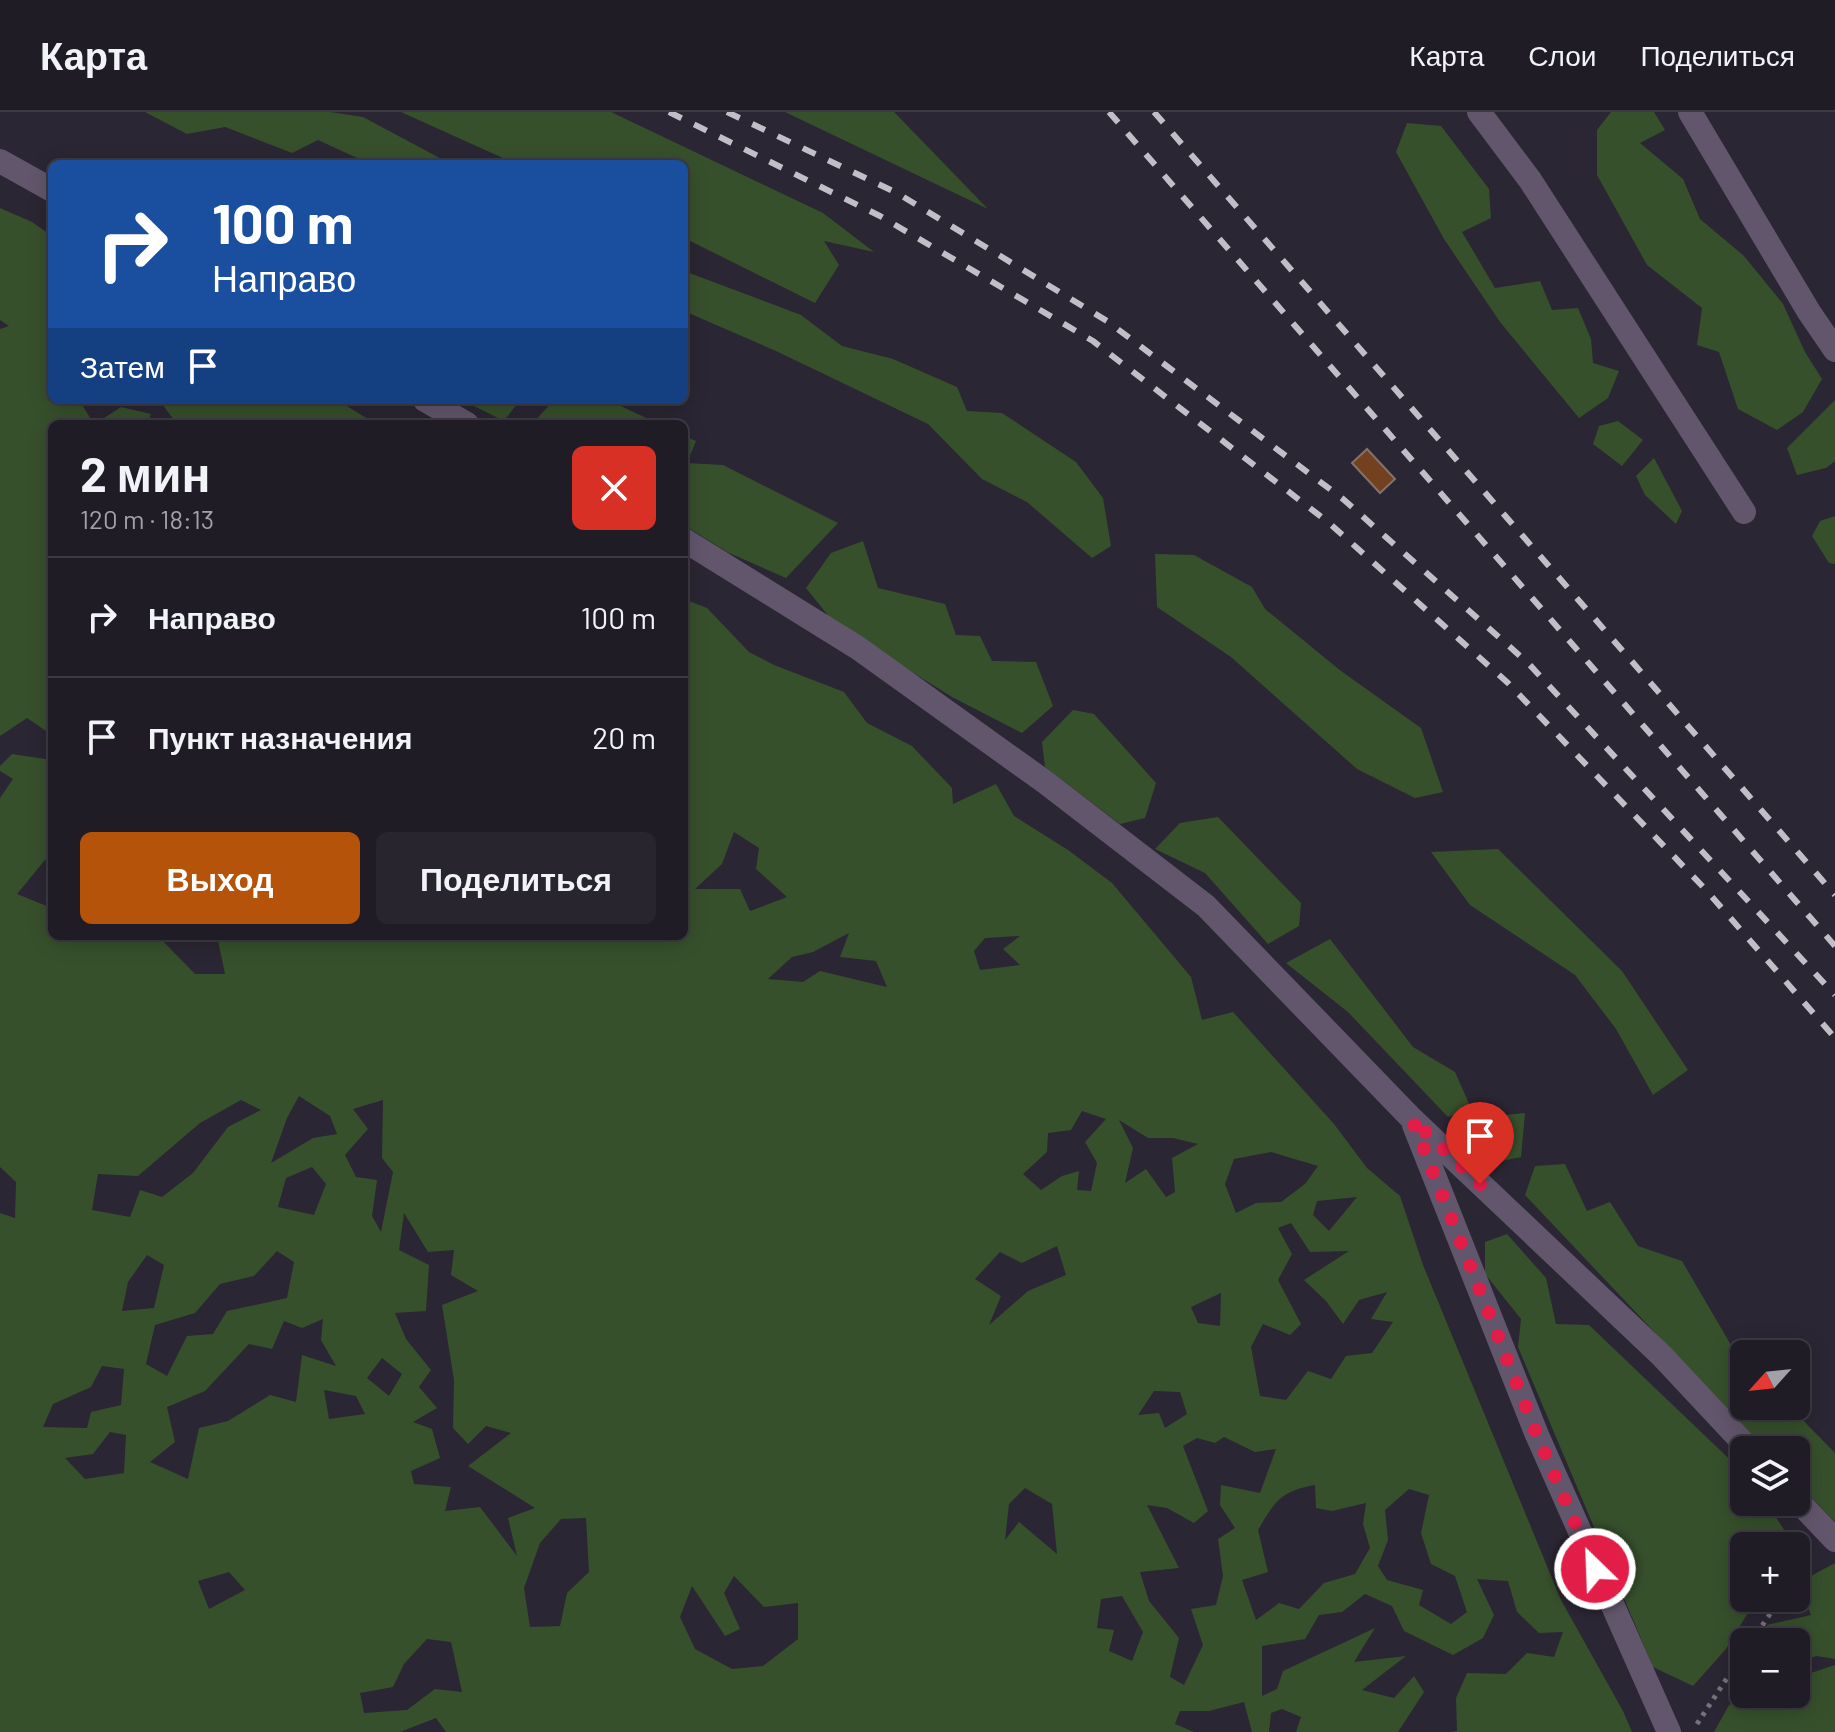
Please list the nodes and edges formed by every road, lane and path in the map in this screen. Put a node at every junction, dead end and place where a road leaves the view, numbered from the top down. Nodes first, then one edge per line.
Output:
1 (1479, 112) edge
2 (1690, 112) edge
3 (0, 161) edge
4 (48, 188) edge
5 (1835, 350) edge
6 (432, 404) edge
7 (460, 420) edge
8 (1744, 512) dead end
9 (688, 542) edge
10 (1412, 1119) junction
11 (1737, 1436) edge
12 (1810, 1514) edge
13 (1835, 1540) edge
14 (1730, 1674) edge
15 (1669, 1732) edge
16 (1692, 1732) edge

1 - 8 lane
2 - 5 lane
3 - 4 lane
6 - 7 lane
9 - 10 lane
10 - 11 lane
10 - 15 lane
12 - 13 lane
14 - 16 path

